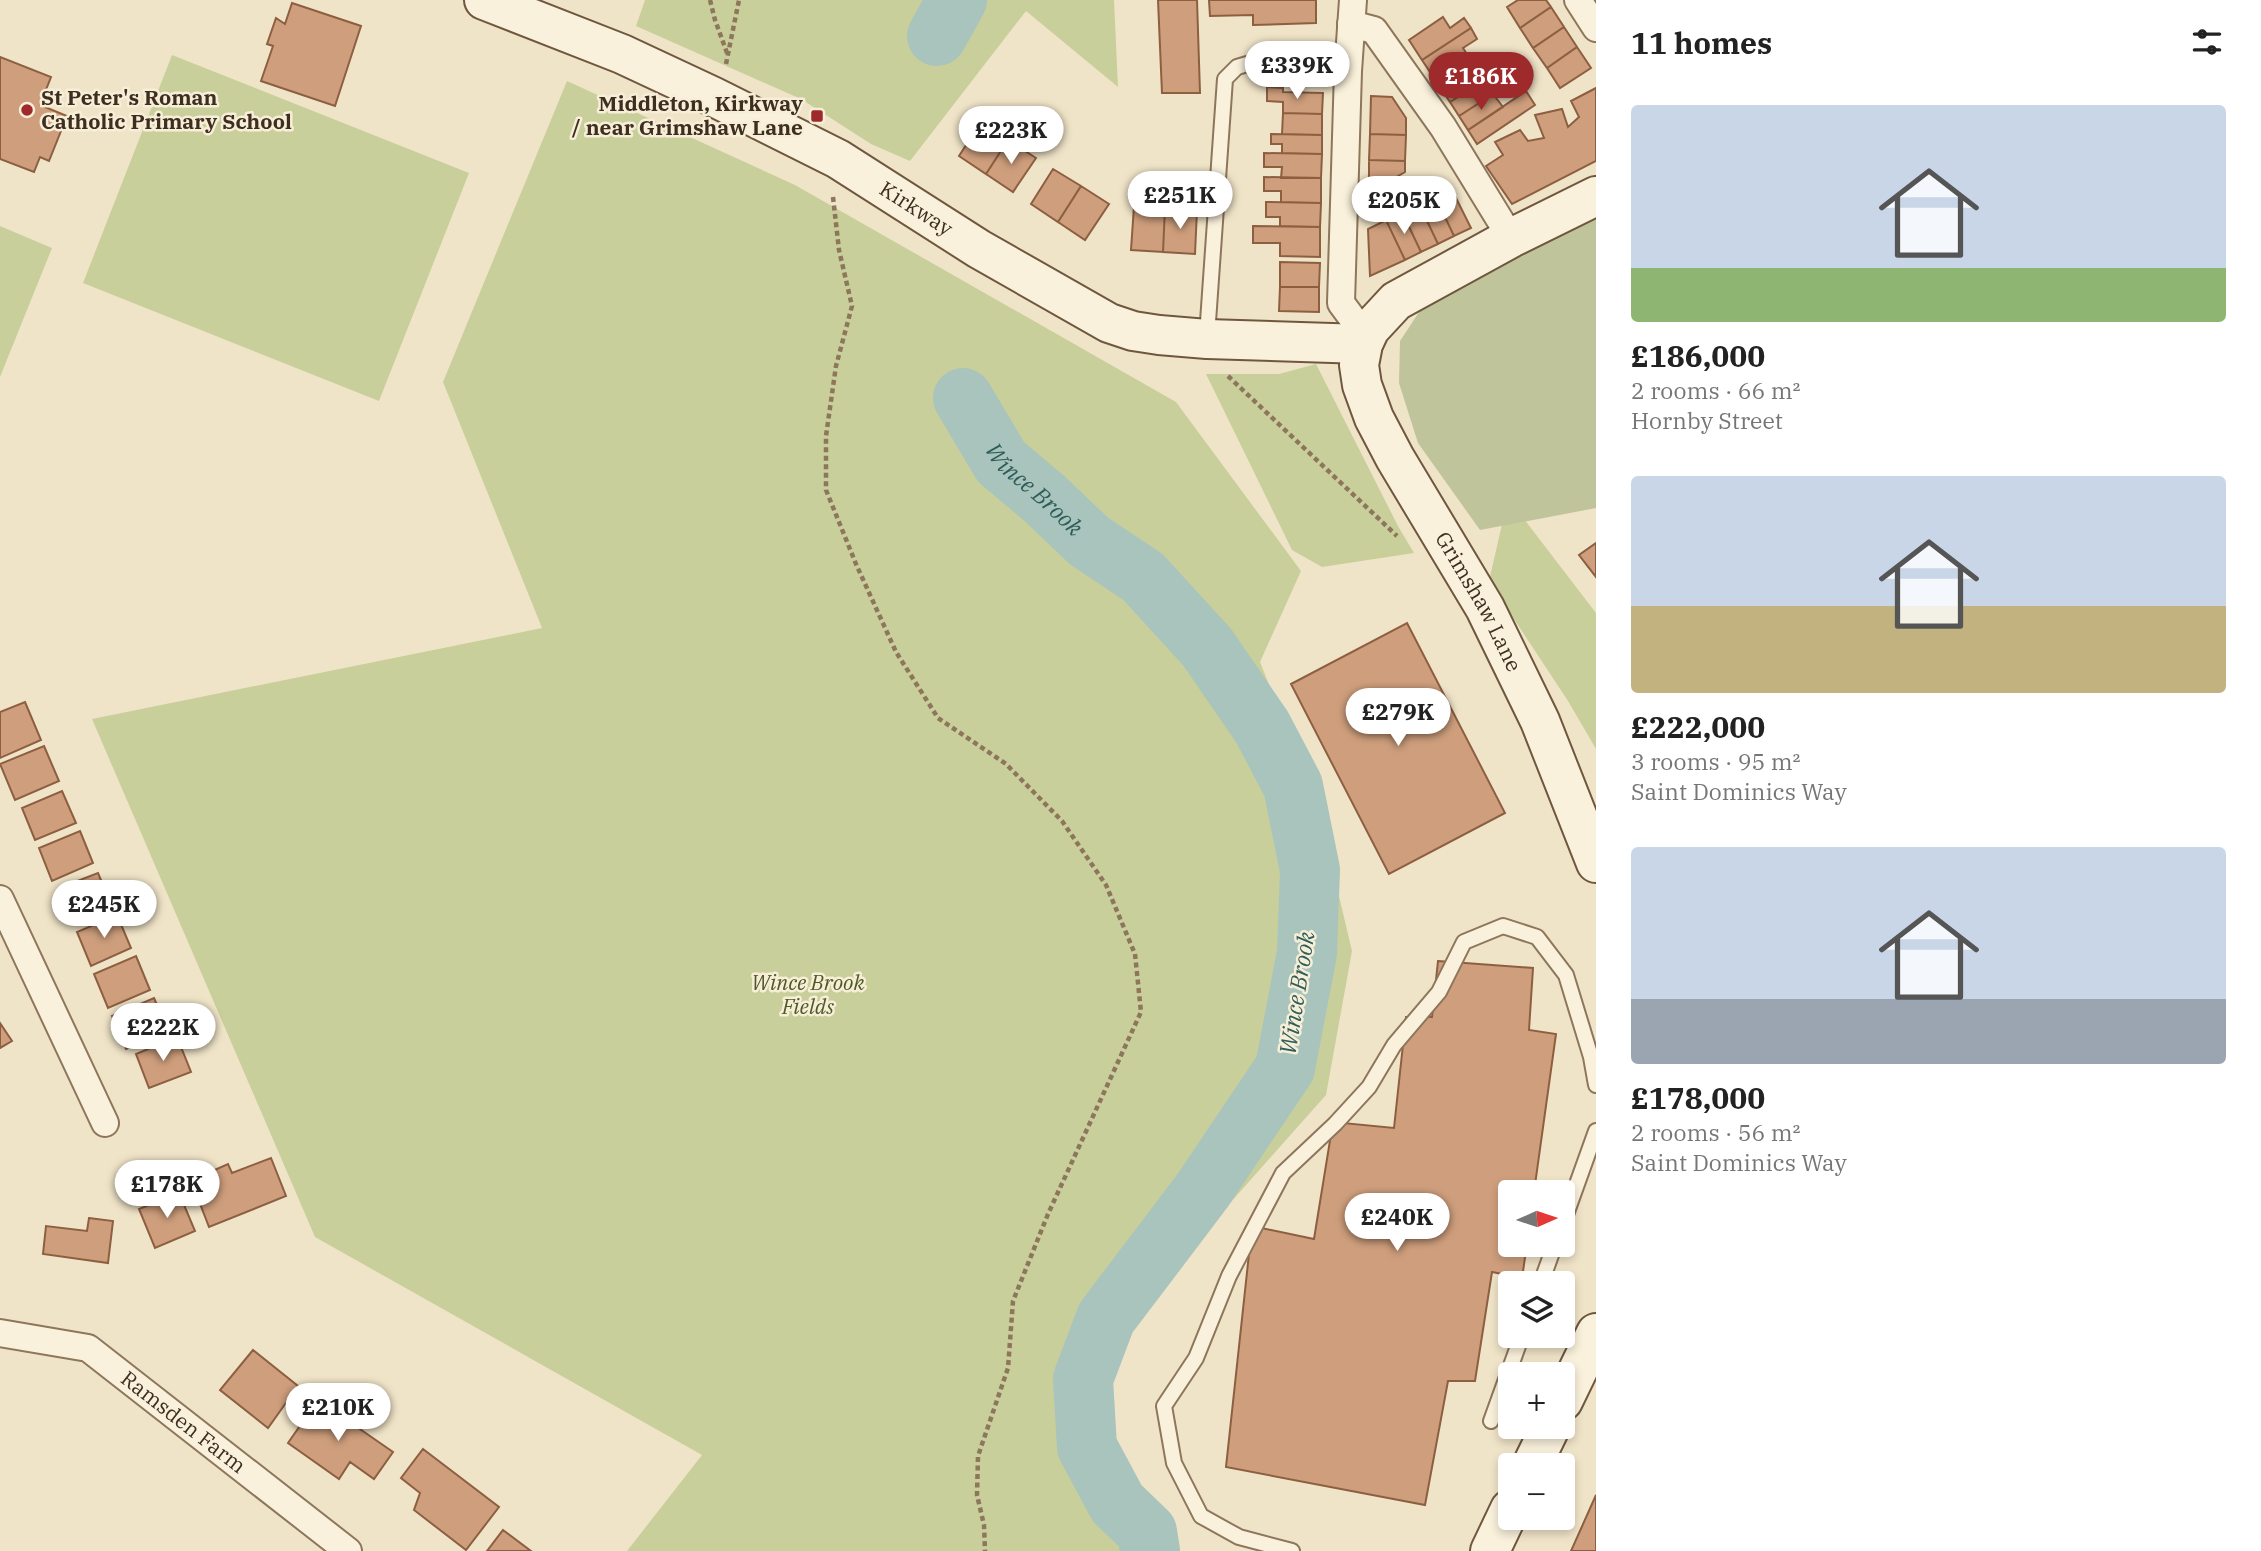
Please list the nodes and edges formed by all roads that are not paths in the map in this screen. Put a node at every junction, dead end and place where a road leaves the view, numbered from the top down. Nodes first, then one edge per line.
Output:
1 (484, 0) edge
2 (1578, 0) edge
3 (1352, 12) edge
4 (1596, 28) edge
5 (1348, 71) junction
6 (1596, 196) edge
7 (1511, 238) junction
8 (1366, 336) junction
9 (1215, 339) junction
10 (1596, 863) edge
11 (0, 899) edge
12 (8, 943) edge
13 (1596, 1085) edge
14 (105, 1123) dead end
15 (1596, 1131) edge
16 (1575, 1190) edge
17 (0, 1333) edge
18 (1596, 1333) edge
19 (1517, 1348) edge
20 (1575, 1376) edge
21 (1491, 1421) dead end
22 (1500, 1530) edge
23 (348, 1551) edge
24 (1292, 1551) edge
25 (1490, 1551) edge

1 - 9 main road, Kirkway
2 - 4 street
3 - 5 street
3 - 7 street
5 - 8 street
5 - 9 lane
6 - 7 main road
7 - 8 main road
8 - 9 main road, Kirkway
8 - 10 main road, Grimshaw Lane
11 - 12 street
12 - 14 street
13 - 24 lane
15 - 16 lane
17 - 23 street, Ramsden Farm
18 - 20 main road
19 - 21 lane
22 - 25 main road

